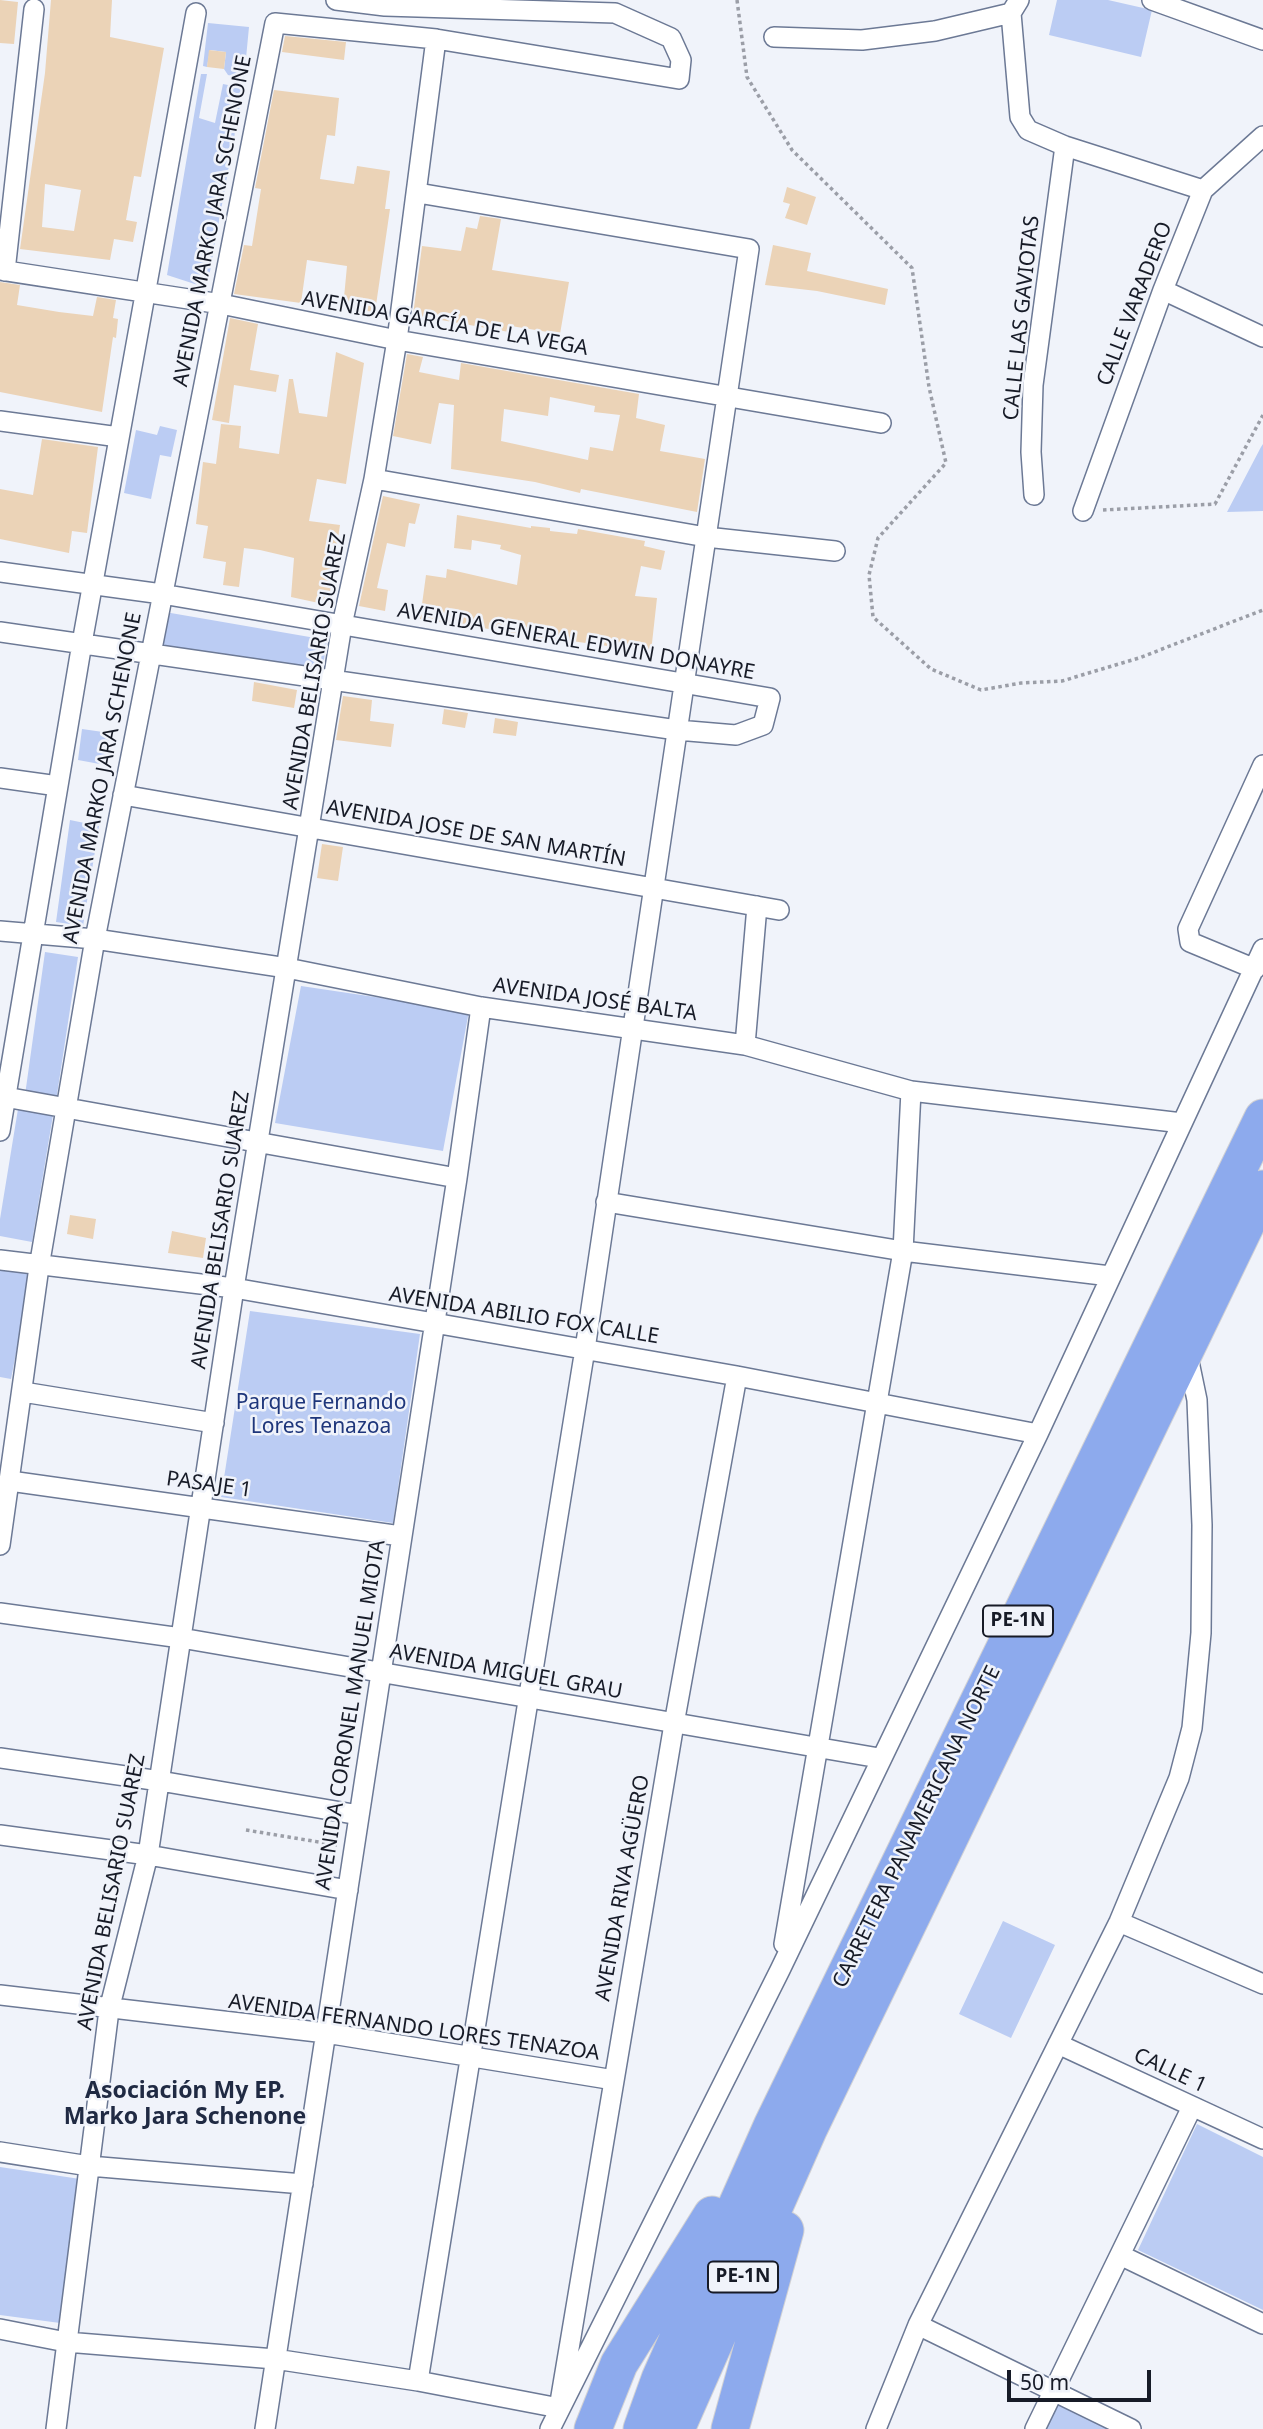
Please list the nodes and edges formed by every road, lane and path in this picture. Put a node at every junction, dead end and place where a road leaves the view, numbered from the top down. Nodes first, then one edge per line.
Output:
1 (336, 0) edge
2 (737, 0) edge
3 (1152, 0) edge
4 (1015, 6) edge
5 (34, 9) dead end
6 (196, 13) dead end
7 (774, 37) dead end
8 (436, 38) junction
9 (1263, 40) edge
10 (1263, 136) edge
11 (1065, 146) junction
12 (1203, 190) junction
13 (418, 193) junction
14 (3, 270) edge
15 (1163, 290) junction
16 (145, 291) junction
17 (221, 304) junction
18 (1263, 337) edge
19 (397, 340) junction
20 (727, 397) junction
21 (1263, 415) edge
22 (0, 421) edge
23 (881, 423) dead end
24 (119, 438) junction
25 (374, 479) junction
26 (1034, 495) dead end
27 (1083, 511) joint
28 (706, 537) junction
29 (835, 551) dead end
30 (0, 572) edge
31 (93, 583) junction
32 (162, 594) junction
33 (1263, 610) edge
34 (342, 625) junction
35 (0, 632) edge
36 (82, 643) junction
37 (149, 653) junction
38 (333, 683) junction
39 (686, 684) junction
40 (677, 730) junction
41 (1263, 765) edge
42 (0, 778) edge
43 (58, 786) junction
44 (123, 795) junction
45 (311, 828) junction
46 (653, 888) junction
47 (757, 906) junction
48 (779, 910) dead end
49 (0, 931) edge
50 (32, 935) junction
51 (95, 939) junction
52 (1263, 950) edge
53 (287, 968) junction
54 (1255, 969) junction
55 (481, 1007) junction
56 (631, 1028) junction
57 (745, 1045) junction
58 (911, 1091) junction
59 (3, 1096) edge
60 (67, 1108) junction
61 (1263, 1118) edge
62 (1182, 1123) junction
63 (0, 1131) edge
64 (258, 1144) junction
65 (457, 1178) junction
66 (1263, 1189) edge
67 (606, 1202) junction
68 (903, 1251) junction
69 (0, 1261) edge
70 (39, 1267) junction
71 (1110, 1276) junction
72 (234, 1288) junction
73 (433, 1325) junction
74 (1186, 1348) junction
75 (585, 1349) junction
76 (737, 1376) junction
77 (23, 1392) junction
78 (878, 1402) junction
79 (214, 1423) junction
80 (1038, 1434) junction
81 (10, 1481) junction
82 (201, 1507) junction
83 (401, 1536) junction
84 (0, 1545) edge
85 (0, 1613) edge
86 (181, 1638) junction
87 (381, 1674) junction
88 (528, 1700) junction
89 (674, 1724) junction
90 (818, 1749) junction
91 (0, 1758) edge
92 (879, 1758) junction
93 (160, 1781) junction
94 (359, 1815) junction
95 (246, 1830) dead end
96 (0, 1835) edge
97 (340, 1846) dead end
98 (148, 1855) junction
99 (348, 1890) junction
100 (1119, 1922) junction
101 (780, 1970) junction
102 (1263, 1984) edge
103 (0, 1995) edge
104 (109, 2010) junction
105 (326, 2033) junction
106 (1058, 2044) junction
107 (471, 2057) junction
108 (614, 2080) junction
109 (1192, 2106) junction
110 (773, 2124) junction
111 (808, 2130) junction
112 (1263, 2139) edge
113 (0, 2152) edge
114 (89, 2166) junction
115 (303, 2184) junction
116 (1120, 2255) junction
117 (1263, 2324) edge
118 (918, 2325) junction
119 (0, 2329) edge
120 (66, 2342) junction
121 (275, 2359) junction
122 (418, 2381) junction
123 (1053, 2392) junction
124 (559, 2408) junction
125 (666, 2425) edge
126 (56, 2429) edge
127 (265, 2429) edge
128 (550, 2429) edge
129 (593, 2429) edge
130 (599, 2429) edge
131 (730, 2429) edge
132 (876, 2429) edge
133 (1035, 2429) edge
134 (1131, 2429) edge

1 - 8 street
2 - 33 path
3 - 9 street
4 - 7 street
4 - 11 street
5 - 14 street
6 - 16 street, AVENIDA MARKO JARA SCHENONE
8 - 13 street, AVENIDA BELISARIO SUAREZ
8 - 17 street, AVENIDA MARKO JARA SCHENONE
10 - 12 street, CALLE VARADERO
11 - 12 street
11 - 26 street, CALLE LAS GAVIOTAS
12 - 15 street, CALLE VARADERO
13 - 19 street, AVENIDA BELISARIO SUAREZ
13 - 20 street
14 - 16 street, AVENIDA GARCÍA DE LA VEGA
15 - 18 street
15 - 27 street, CALLE VARADERO
16 - 17 street, AVENIDA GARCÍA DE LA VEGA
16 - 24 street, AVENIDA MARKO JARA SCHENONE
17 - 19 street, AVENIDA GARCÍA DE LA VEGA
17 - 32 street, AVENIDA MARKO JARA SCHENONE
19 - 20 street, AVENIDA GARCÍA DE LA VEGA
19 - 25 street, AVENIDA BELISARIO SUAREZ
20 - 23 street, AVENIDA GARCÍA DE LA VEGA
20 - 28 street
21 - 27 path
22 - 24 street
24 - 31 street, AVENIDA MARKO JARA SCHENONE
25 - 28 street
25 - 34 street, AVENIDA BELISARIO SUAREZ
28 - 29 street
28 - 39 street
30 - 31 street, AVENIDA GENERAL EDWIN DONAYRE
31 - 32 street, AVENIDA GENERAL EDWIN DONAYRE
31 - 36 street, AVENIDA MARKO JARA SCHENONE
32 - 34 street, AVENIDA GENERAL EDWIN DONAYRE
32 - 37 street, AVENIDA MARKO JARA SCHENONE
34 - 38 street, AVENIDA BELISARIO SUAREZ
34 - 39 street, AVENIDA GENERAL EDWIN DONAYRE
35 - 36 street, AVENIDA GENERAL EDWIN DONAYRE
36 - 37 street, AVENIDA GENERAL EDWIN DONAYRE
36 - 43 street, AVENIDA MARKO JARA SCHENONE
37 - 38 street, AVENIDA GENERAL EDWIN DONAYRE
37 - 44 street, AVENIDA MARKO JARA SCHENONE
38 - 40 street, AVENIDA GENERAL EDWIN DONAYRE
38 - 45 street, AVENIDA BELISARIO SUAREZ
39 - 40 street
39 - 40 street, AVENIDA GENERAL EDWIN DONAYRE
40 - 46 street
41 - 54 street
42 - 43 street
43 - 50 street, AVENIDA MARKO JARA SCHENONE
44 - 45 street, AVENIDA JOSE DE SAN MARTÍN
44 - 51 street, AVENIDA MARKO JARA SCHENONE
45 - 46 street, AVENIDA JOSE DE SAN MARTÍN
45 - 53 street, AVENIDA BELISARIO SUAREZ
46 - 47 street, AVENIDA JOSE DE SAN MARTÍN
46 - 56 street
47 - 48 street, AVENIDA JOSE DE SAN MARTÍN
47 - 57 street
49 - 50 street, AVENIDA JOSÉ BALTA
50 - 51 street, AVENIDA JOSÉ BALTA
50 - 59 street, AVENIDA MARKO JARA SCHENONE
51 - 53 street, AVENIDA JOSÉ BALTA
51 - 60 street, AVENIDA MARKO JARA SCHENONE
52 - 54 street
53 - 55 street, AVENIDA JOSÉ BALTA
53 - 64 street, AVENIDA BELISARIO SUAREZ
54 - 62 street
55 - 56 street, AVENIDA JOSÉ BALTA
55 - 65 street, AVENIDA CORONEL MANUEL MIOTA
56 - 57 street, AVENIDA JOSÉ BALTA
56 - 67 street
57 - 58 street, AVENIDA JOSÉ BALTA
58 - 62 street, AVENIDA JOSÉ BALTA
58 - 68 street
59 - 60 street
59 - 63 street, AVENIDA MARKO JARA SCHENONE
60 - 64 street
60 - 70 street, AVENIDA MARKO JARA SCHENONE
61 - 110 highway, CARRETERA PANAMERICANA NORTE / PE-1N
62 - 71 street
64 - 65 street
64 - 72 street, AVENIDA BELISARIO SUAREZ
65 - 73 street, AVENIDA CORONEL MANUEL MIOTA
66 - 74 highway, CARRETERA PANAMERICANA NORTE / PE-1N
67 - 68 street
67 - 75 street
68 - 71 street
68 - 78 street
69 - 70 street, AVENIDA ABILIO FOX CALLE
70 - 72 street, AVENIDA ABILIO FOX CALLE
70 - 77 street, AVENIDA MARKO JARA SCHENONE
71 - 80 street
72 - 73 street, AVENIDA ABILIO FOX CALLE
72 - 79 street, AVENIDA BELISARIO SUAREZ
73 - 75 street, AVENIDA ABILIO FOX CALLE
73 - 83 street, AVENIDA CORONEL MANUEL MIOTA
74 - 100 street
74 - 111 highway, CARRETERA PANAMERICANA NORTE / PE-1N
75 - 76 street, AVENIDA ABILIO FOX CALLE
75 - 88 street
76 - 78 street, AVENIDA ABILIO FOX CALLE
76 - 89 street, AVENIDA RIVA AGÜERO
77 - 79 street
77 - 81 street, AVENIDA MARKO JARA SCHENONE
78 - 80 street, AVENIDA ABILIO FOX CALLE
78 - 90 street
79 - 82 street, AVENIDA BELISARIO SUAREZ
80 - 92 street
81 - 82 street, PASAJE 1
81 - 84 street, AVENIDA MARKO JARA SCHENONE
82 - 83 street, PASAJE 1
82 - 86 street, AVENIDA BELISARIO SUAREZ
83 - 87 street, AVENIDA CORONEL MANUEL MIOTA
85 - 86 street, AVENIDA MIGUEL GRAU
86 - 87 street, AVENIDA MIGUEL GRAU
86 - 93 street, AVENIDA BELISARIO SUAREZ
87 - 88 street, AVENIDA MIGUEL GRAU
87 - 94 street, AVENIDA CORONEL MANUEL MIOTA
88 - 89 street, AVENIDA MIGUEL GRAU
88 - 107 street
89 - 90 street, AVENIDA MIGUEL GRAU
89 - 108 street, AVENIDA RIVA AGÜERO
90 - 92 street, AVENIDA MIGUEL GRAU
90 - 101 street
91 - 93 street
92 - 101 street
93 - 94 street
93 - 98 street, AVENIDA BELISARIO SUAREZ
94 - 99 street, AVENIDA CORONEL MANUEL MIOTA
95 - 97 path
96 - 98 street
98 - 99 street
98 - 104 street, AVENIDA BELISARIO SUAREZ
99 - 105 street, AVENIDA CORONEL MANUEL MIOTA
100 - 102 street
100 - 106 street
101 - 124 street
103 - 104 street, AVENIDA FERNANDO LORES TENAZOA
104 - 105 street, AVENIDA FERNANDO LORES TENAZOA
104 - 114 street, AVENIDA BELISARIO SUAREZ
105 - 107 street, AVENIDA FERNANDO LORES TENAZOA
105 - 115 street, AVENIDA CORONEL MANUEL MIOTA
106 - 109 street, CALLE 1
106 - 118 street
107 - 108 street, AVENIDA FERNANDO LORES TENAZOA
107 - 122 street
108 - 124 street, AVENIDA RIVA AGÜERO
109 - 112 street, CALLE 1
109 - 116 street
110 - 125 highway, CARRETERA PANAMERICANA NORTE / PE-1N
110 - 129 highway
111 - 125 highway, CARRETERA PANAMERICANA NORTE / PE-1N
111 - 131 highway
113 - 114 street
114 - 115 street
114 - 120 street, AVENIDA BELISARIO SUAREZ
115 - 121 street, AVENIDA CORONEL MANUEL MIOTA
116 - 117 street
116 - 123 street
118 - 123 street
118 - 132 street
119 - 120 street
120 - 121 street
120 - 126 street, AVENIDA BELISARIO SUAREZ
121 - 122 street
121 - 127 street, AVENIDA CORONEL MANUEL MIOTA
122 - 124 street
123 - 133 street
123 - 134 street
124 - 128 street
125 - 130 highway

